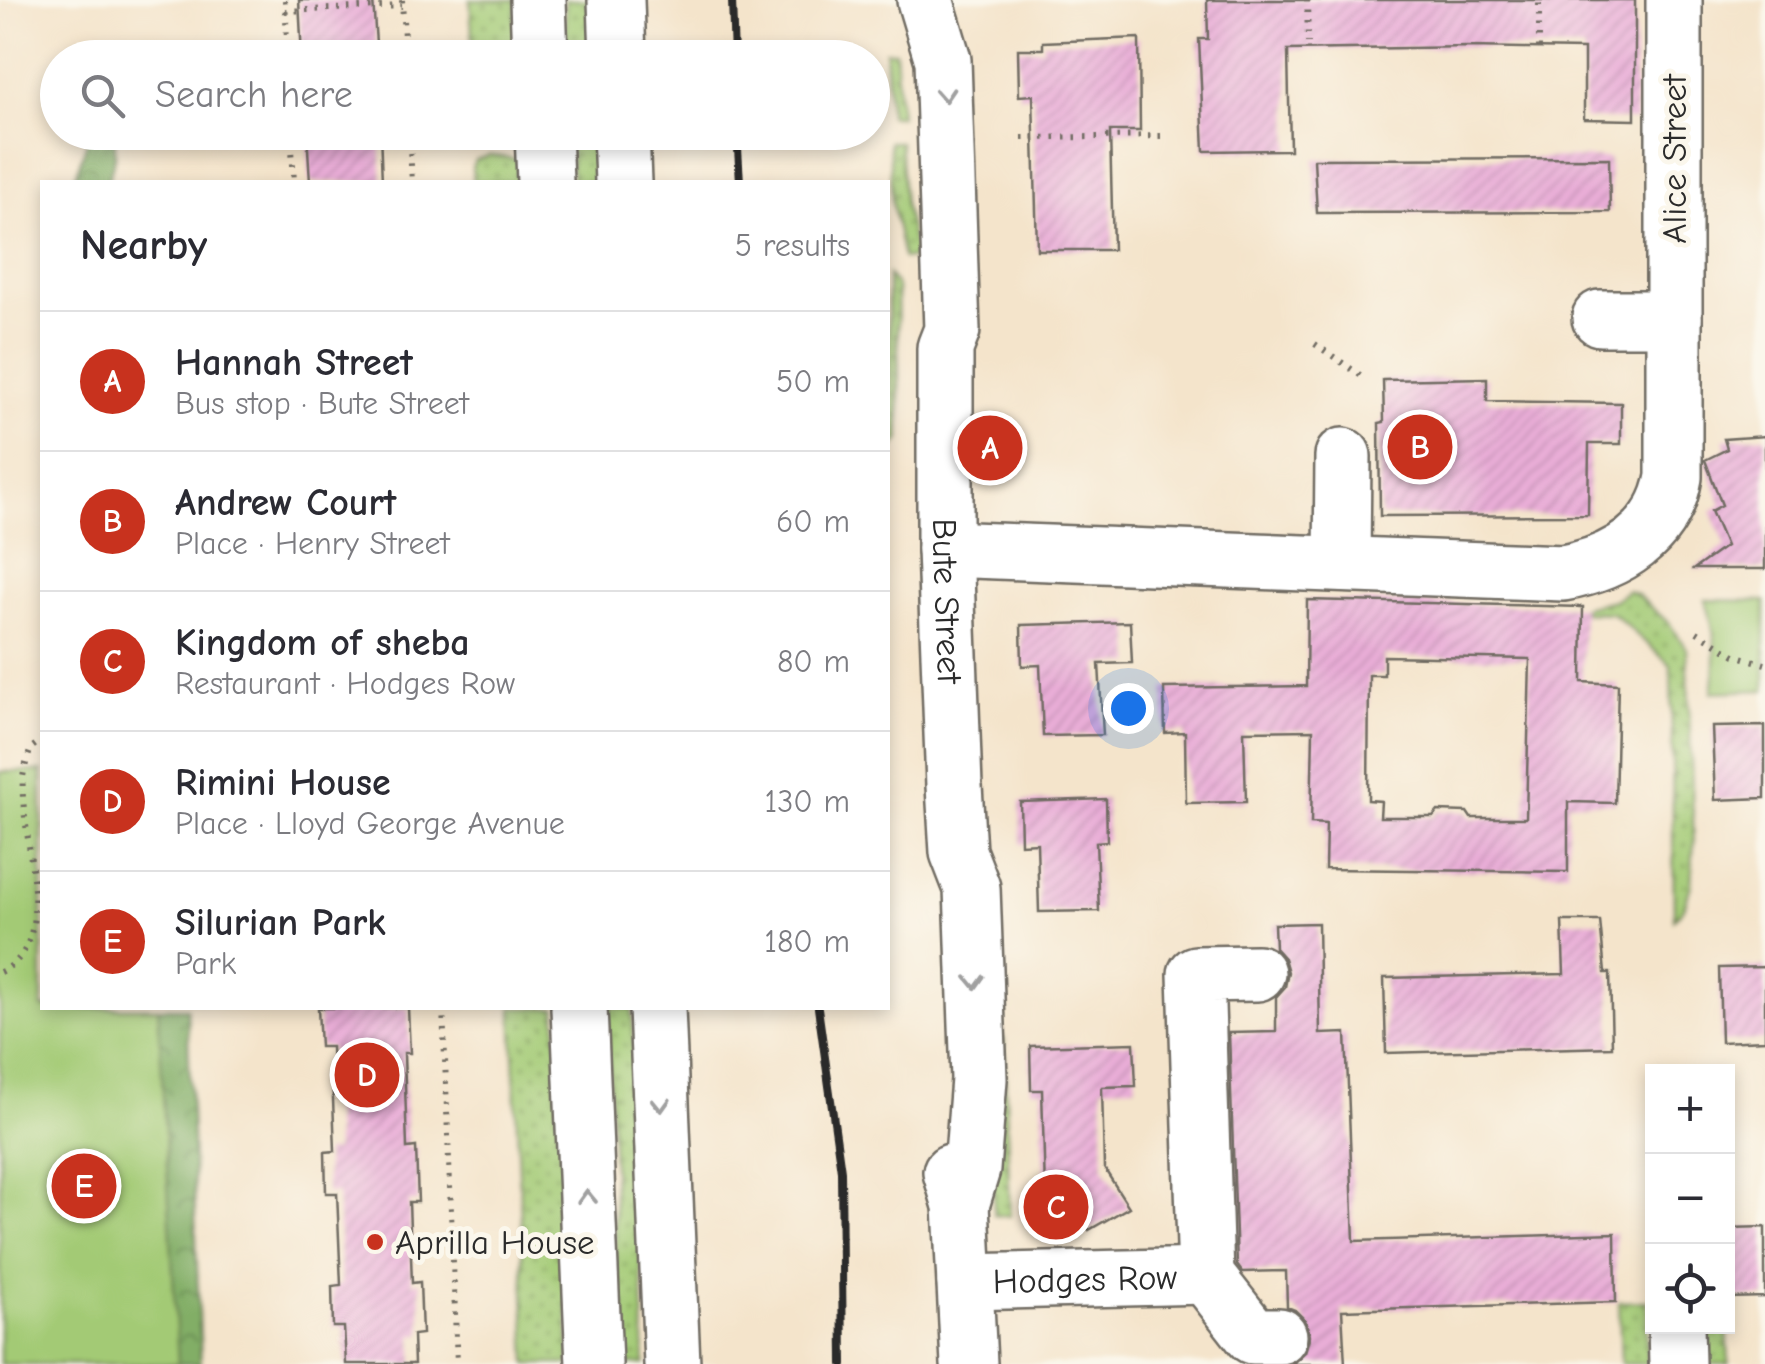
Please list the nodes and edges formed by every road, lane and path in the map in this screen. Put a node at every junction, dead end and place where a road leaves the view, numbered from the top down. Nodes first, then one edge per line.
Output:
1 (285, 0) edge
2 (538, 0) edge
3 (616, 0) edge
4 (894, 0) edge
5 (925, 0) edge
6 (1307, 0) edge
7 (1540, 0) edge
8 (1674, 0) edge
9 (402, 3) edge
10 (285, 11) junction
11 (287, 40) edge
12 (404, 40) edge
13 (539, 40) edge
14 (617, 40) edge
15 (1308, 44) dead end
16 (1538, 48) dead end
17 (1168, 136) dead end
18 (1022, 138) dead end
19 (292, 150) edge
20 (410, 150) edge
21 (544, 150) edge
22 (622, 150) edge
23 (294, 180) edge
24 (412, 180) edge
25 (545, 180) edge
26 (623, 180) edge
27 (1600, 318) dead end
28 (1674, 318) junction
29 (1314, 344) dead end
30 (945, 348) junction
31 (1363, 377) dead end
32 (1343, 456) dead end
33 (944, 549) junction
34 (1342, 564) junction
35 (1698, 632) dead end
36 (1765, 664) edge
37 (40, 741) edge
38 (0, 972) edge
39 (1258, 973) dead end
40 (442, 1010) edge
41 (579, 1010) edge
42 (657, 1010) edge
43 (1206, 1276) junction
44 (965, 1282) junction
45 (1676, 1334) edge
46 (1279, 1336) dead end
47 (457, 1364) edge
48 (594, 1364) edge
49 (672, 1364) edge
50 (969, 1364) edge
51 (1677, 1364) edge

1 - 10 path
2 - 13 street
3 - 14 street
4 - 30 street, Bute Street
5 -> 30 street, Bute Street
6 - 15 path
7 - 16 path
8 - 28 street, Alice Street
9 - 10 path
9 - 12 path
10 - 11 path
17 - 18 path
19 - 23 path
20 - 24 path
21 - 25 street
22 - 26 street
27 - 28 street
28 - 34 street, Alice Street
29 - 31 path
30 - 33 street, Bute Street
32 - 34 street
33 - 34 street
33 - 44 street, Bute Street
35 - 36 path
37 - 38 path
39 - 43 street
40 - 47 path
48 -> 41 street
42 -> 49 street
43 - 44 street, Hodges Row
43 - 46 street
44 - 50 street, Bute Street
45 - 51 street

